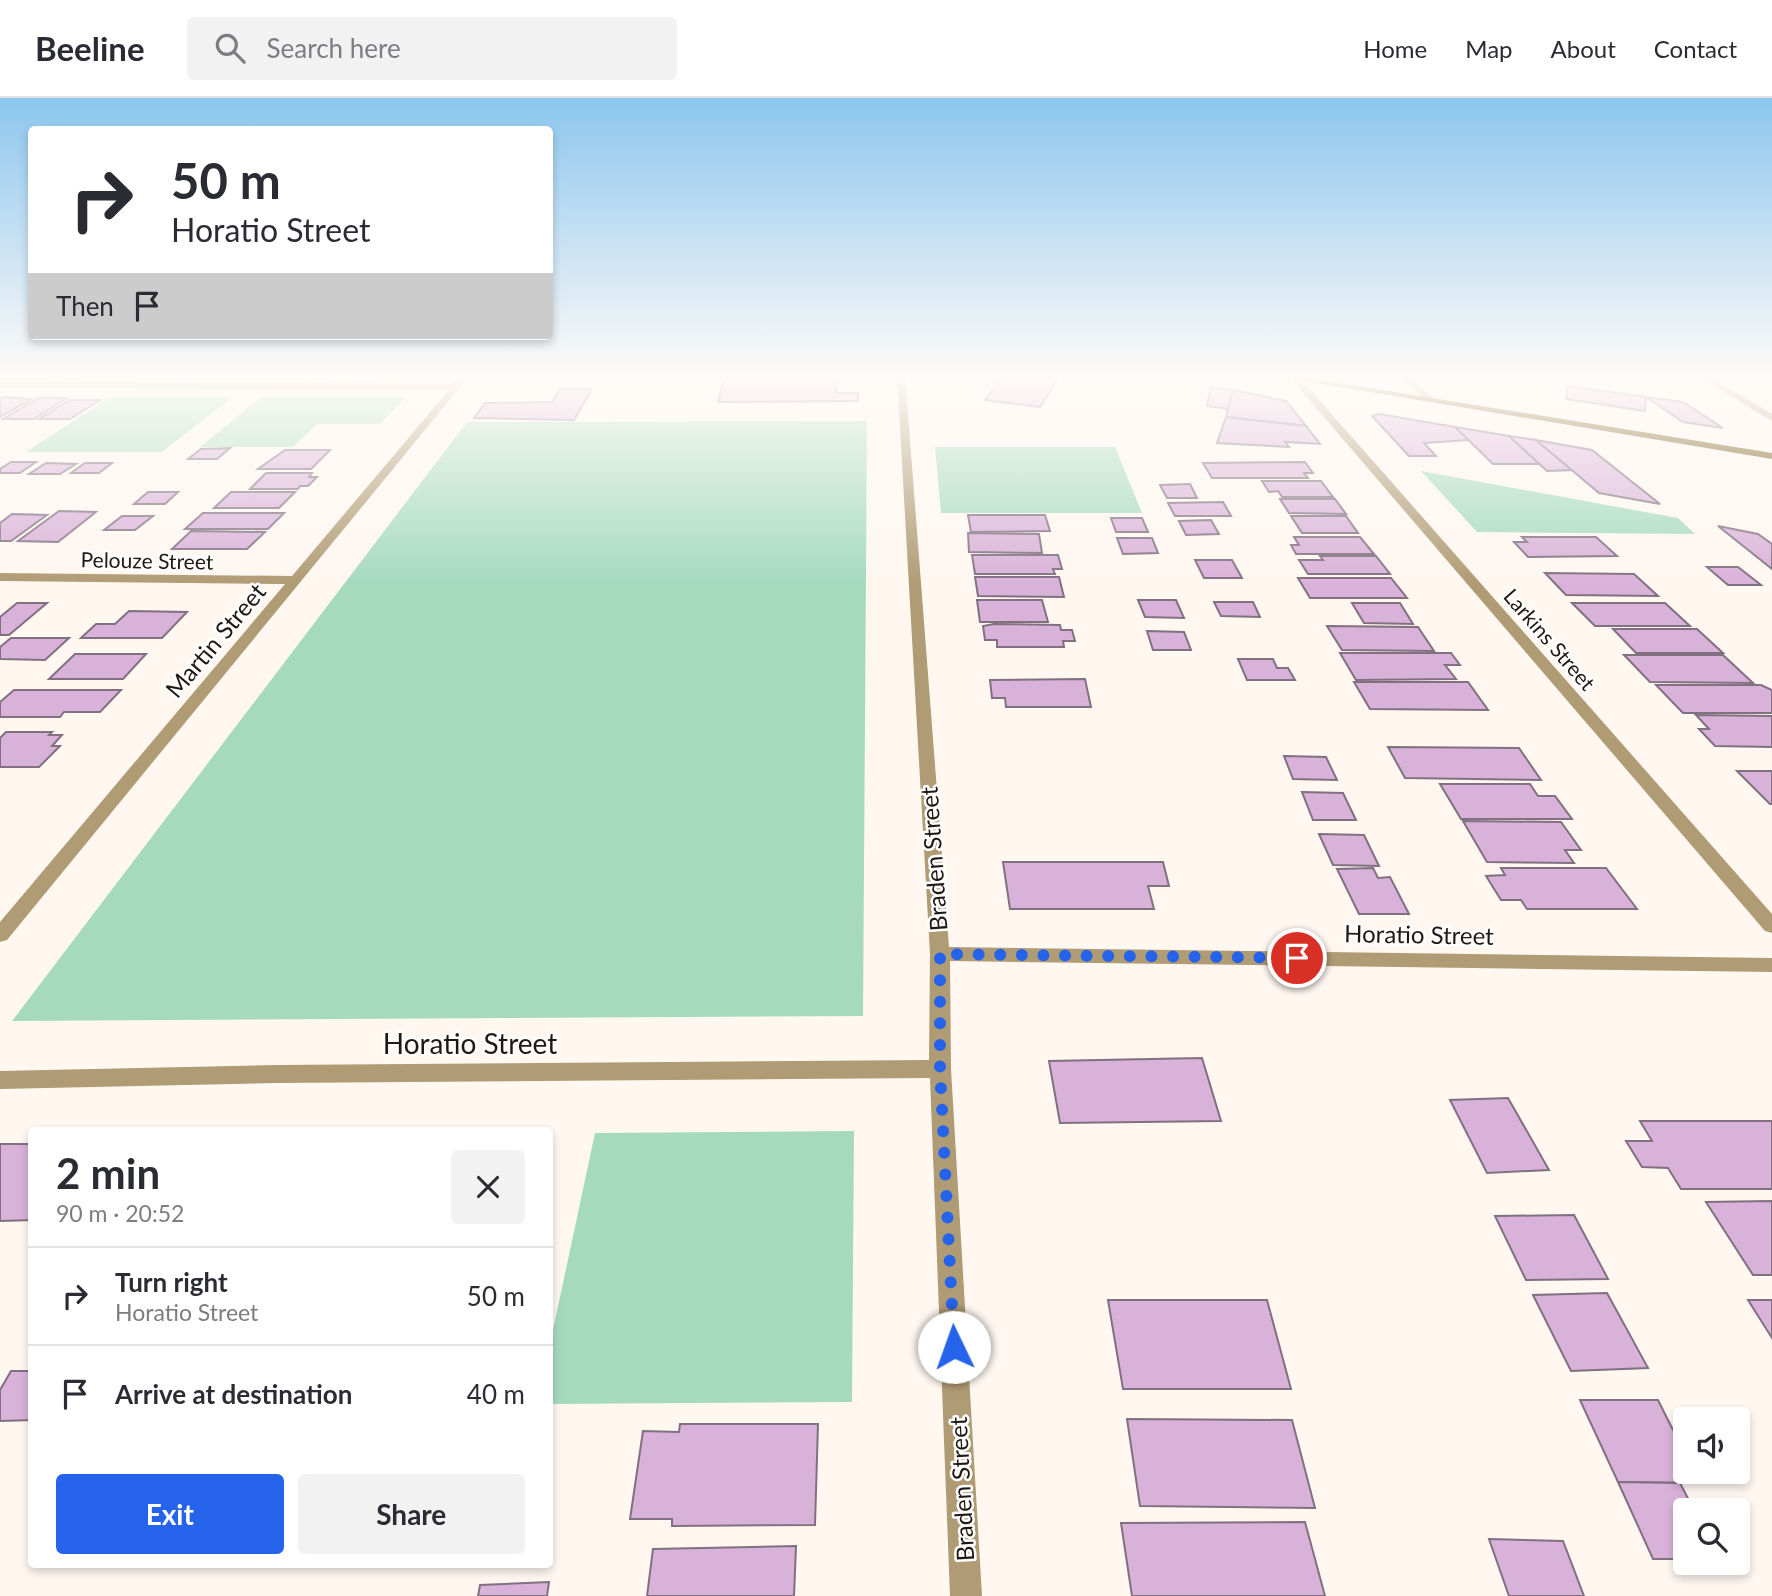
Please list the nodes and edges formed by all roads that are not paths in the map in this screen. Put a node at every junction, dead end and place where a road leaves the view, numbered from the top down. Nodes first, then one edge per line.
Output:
1 (407, 445) edge
2 (906, 445) edge
3 (1353, 445) edge
4 (1704, 445) edge
5 (1772, 456) edge
6 (0, 577) edge
7 (294, 580) junction
8 (1772, 926) edge
9 (0, 934) edge
10 (940, 954) junction
11 (1772, 965) edge
12 (940, 1069) junction
13 (0, 1080) edge
14 (966, 1596) edge

1 - 7 street, Martin Street
2 - 10 street, Braden Street
3 - 8 street, Larkins Street
4 - 5 main road
6 - 7 street, Pelouze Street
7 - 9 street, Martin Street
10 - 11 street, Horatio Street
10 - 12 street, Braden Street
12 - 13 street, Horatio Street
12 - 14 street, Braden Street

